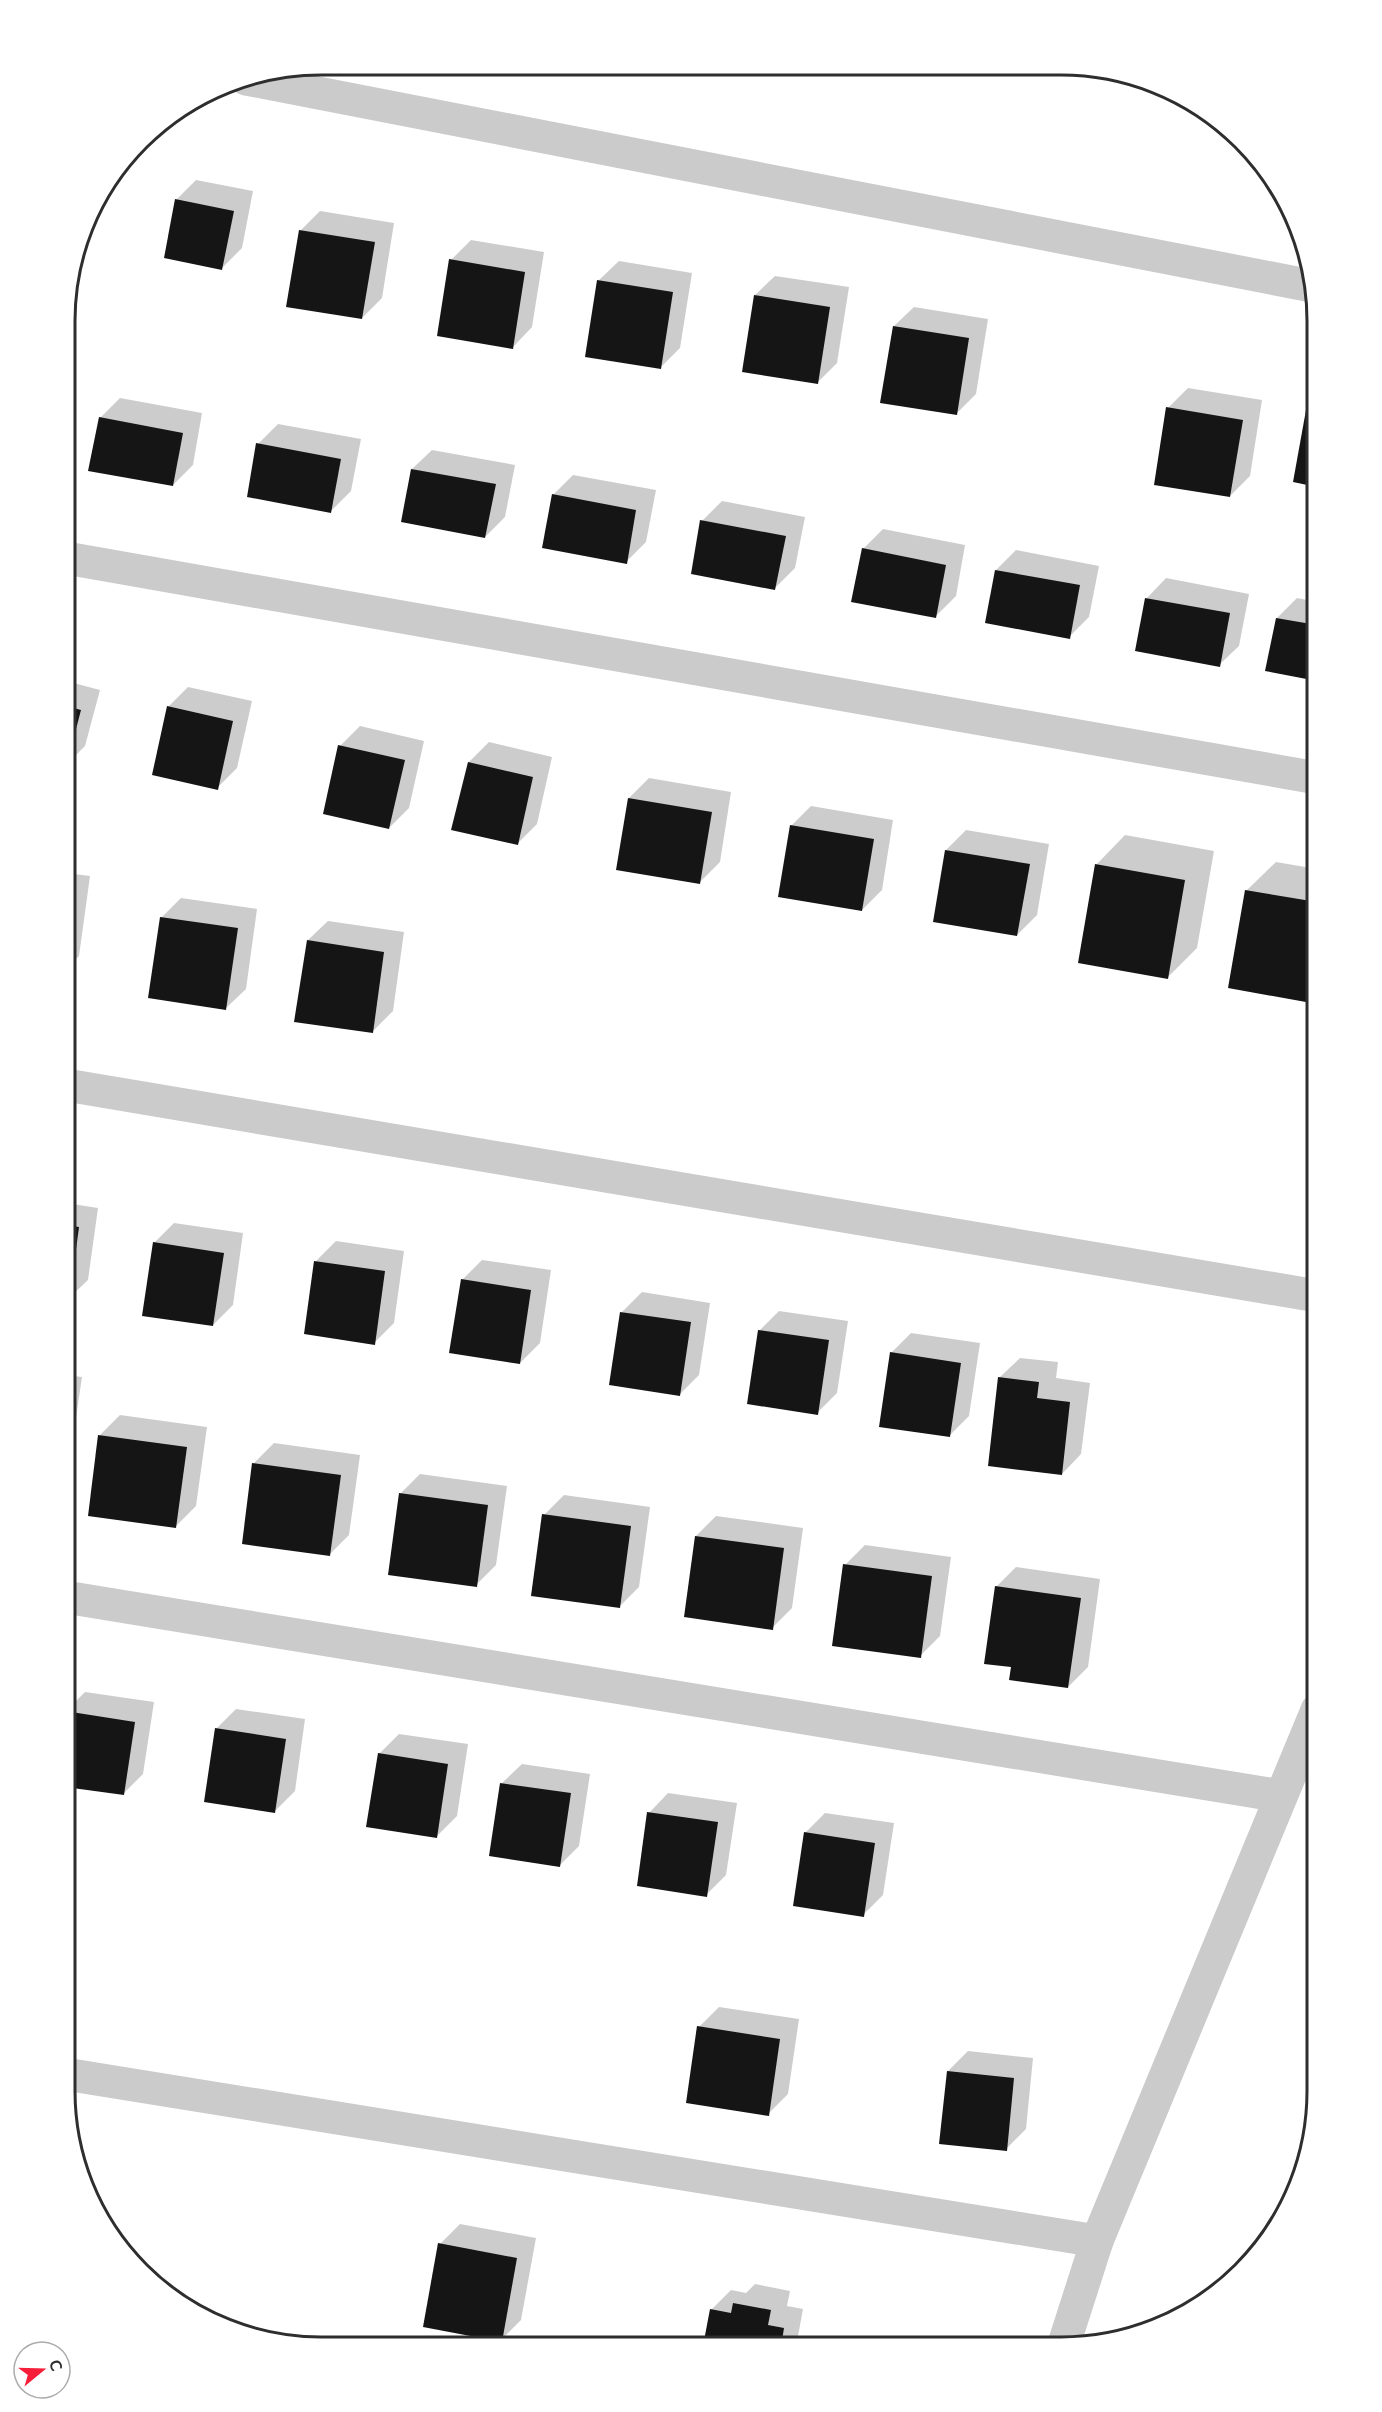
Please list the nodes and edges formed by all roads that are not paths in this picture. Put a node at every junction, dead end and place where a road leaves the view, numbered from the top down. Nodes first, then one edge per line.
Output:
1 (262, 82) edge
2 (1304, 284) edge
3 (75, 560) edge
4 (1307, 776) edge
5 (75, 1088) edge
6 (1307, 1294) edge
7 (75, 1599) edge
8 (1307, 1734) edge
9 (1281, 1796) junction
10 (75, 2076) edge
11 (1097, 2241) junction
12 (1066, 2337) edge

1 - 2 street
3 - 4 street
5 - 6 street
7 - 9 street
8 - 9 street
9 - 11 street
10 - 11 street
11 - 12 street

